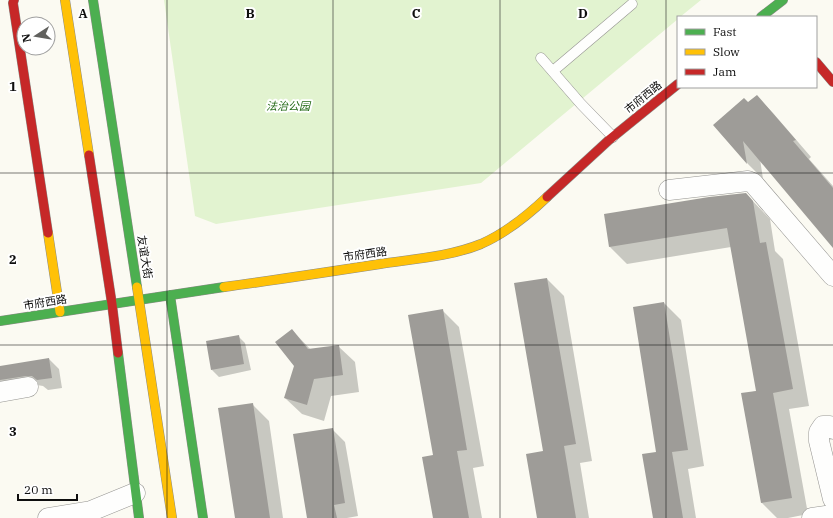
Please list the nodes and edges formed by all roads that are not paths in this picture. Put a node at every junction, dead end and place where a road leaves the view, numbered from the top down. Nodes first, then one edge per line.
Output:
1 (65, 0) edge
2 (93, 0) edge
3 (783, 0) edge
4 (9, 2) edge
5 (632, 4) dead end
6 (771, 10) junction
7 (763, 16) edge
8 (776, 16) edge
9 (541, 58) dead end
10 (817, 63) edge
11 (553, 71) junction
12 (833, 82) edge
13 (677, 85) edge
14 (613, 137) junction
15 (669, 190) dead end
16 (833, 276) edge
17 (170, 296) junction
18 (139, 300) junction
19 (112, 304) junction
20 (60, 312) junction
21 (0, 321) edge
22 (28, 387) dead end
23 (0, 392) edge
24 (833, 429) edge
25 (135, 493) junction
26 (833, 499) edge
27 (833, 515) edge
28 (48, 518) edge
29 (139, 518) edge
30 (172, 518) edge
31 (203, 518) edge
32 (812, 518) edge

1 - 19 main road
2 - 18 main road, 友谊大街
3 - 6 main road
4 - 20 main road
5 - 11 lane
6 - 7 main road
6 - 8 main road
9 - 11 lane
10 - 12 main road
11 - 14 lane
13 - 14 main road, 市府西路
14 - 17 main road, 市府西路
15 - 16 street
17 - 18 main road, 市府西路
17 - 31 main road
18 - 19 main road, 市府西路
18 - 30 main road, 友谊大街
19 - 20 main road, 市府西路
19 - 25 main road
20 - 21 main road, 市府西路
22 - 23 street
24 - 26 street
25 - 28 street
25 - 29 main road
27 - 32 street

